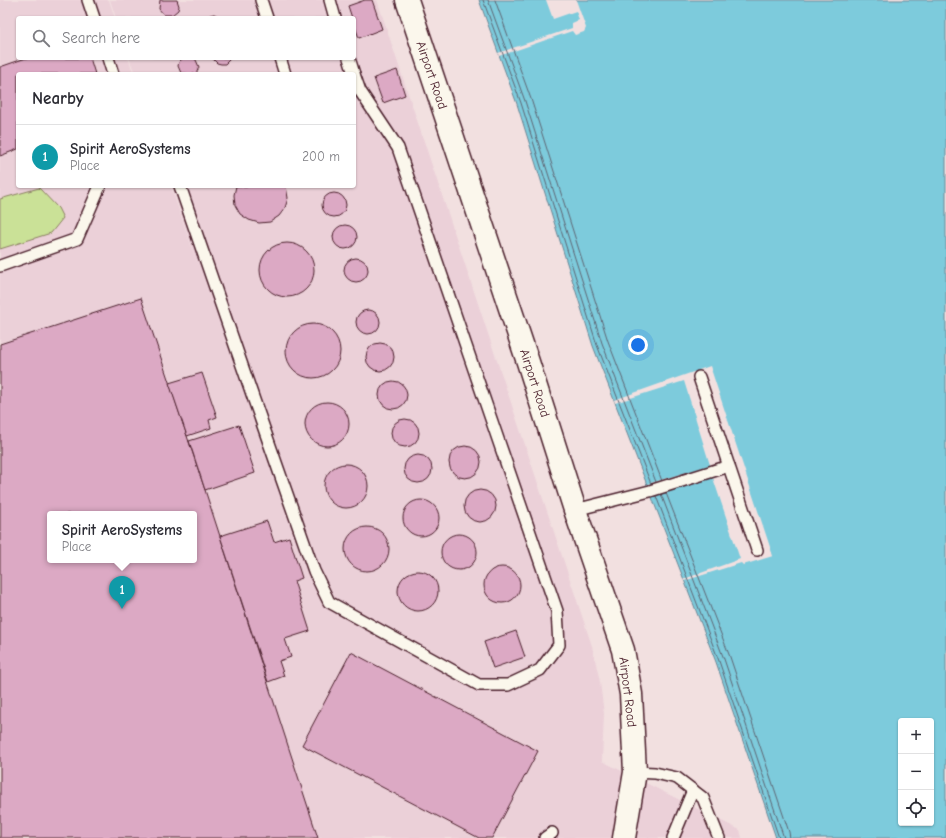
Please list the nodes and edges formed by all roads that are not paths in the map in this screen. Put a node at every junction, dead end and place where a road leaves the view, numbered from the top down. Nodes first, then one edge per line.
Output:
1 (88, 0) edge
2 (261, 0) edge
3 (330, 0) edge
4 (407, 0) edge
5 (93, 16) edge
6 (266, 16) edge
7 (335, 16) edge
8 (109, 60) edge
9 (281, 60) edge
10 (350, 60) edge
11 (112, 72) edge
12 (284, 72) edge
13 (353, 72) edge
14 (357, 91) edge
15 (99, 188) edge
16 (181, 188) edge
17 (0, 266) edge
18 (698, 377) dead end
19 (729, 466) junction
20 (575, 510) junction
21 (757, 550) dead end
22 (635, 772) junction
23 (693, 790) junction
24 (624, 838) edge
25 (673, 838) edge
26 (720, 838) edge

1 - 5 lane
2 - 6 lane
3 - 7 lane
4 - 20 street, Airport Road
8 - 11 lane
9 - 12 lane
10 - 13 lane
14 - 16 lane
15 - 17 lane
18 - 19 lane
19 - 20 lane
19 - 21 lane
20 - 22 street, Airport Road
22 - 23 lane
22 - 24 street, Airport Road
23 - 25 lane
23 - 26 lane

